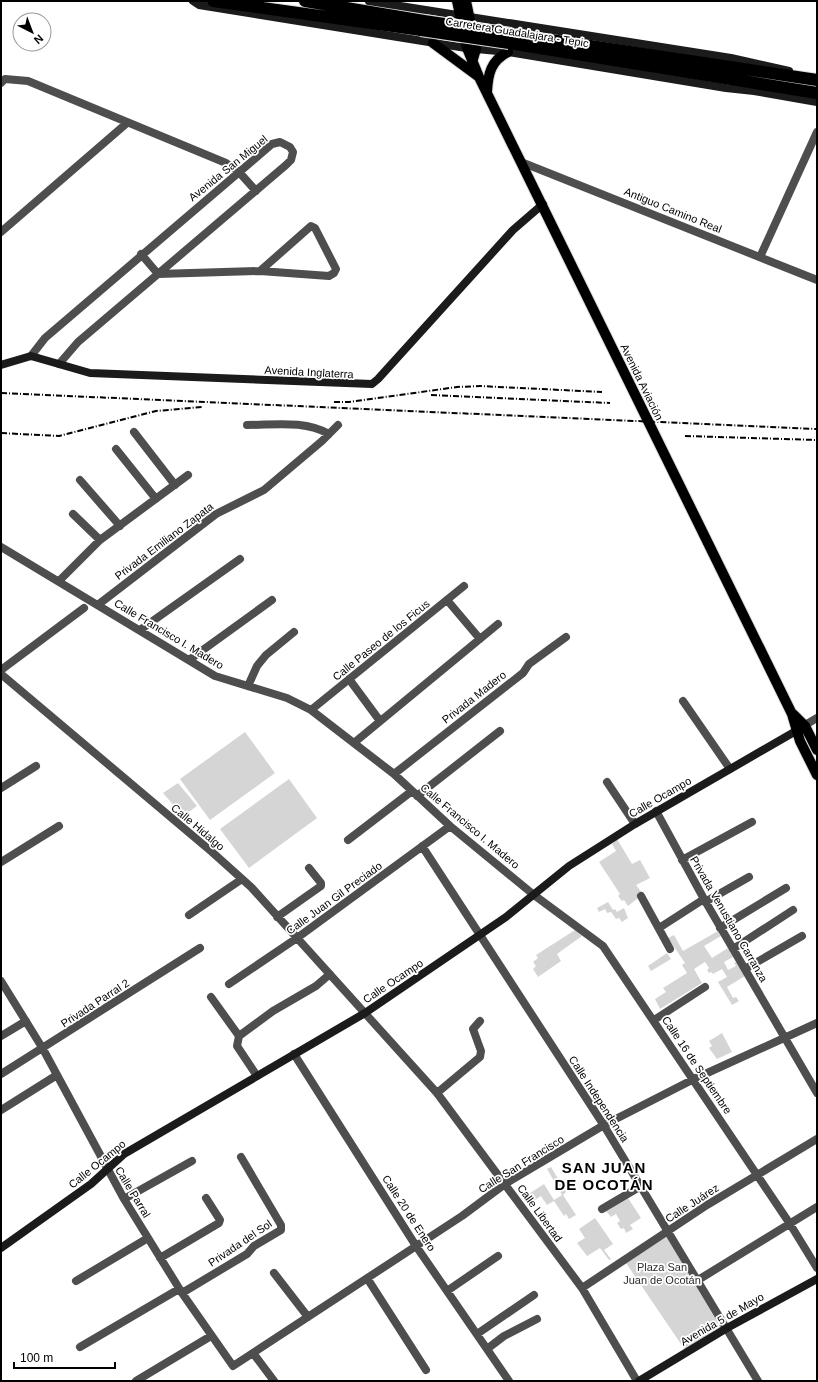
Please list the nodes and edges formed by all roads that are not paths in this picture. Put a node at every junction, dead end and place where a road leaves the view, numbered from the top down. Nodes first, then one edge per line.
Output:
1 (193, 1) edge
2 (213, 1) edge
3 (305, 1) edge
4 (369, 1) edge
5 (457, 1) edge
6 (466, 1) edge
7 (418, 10) junction
8 (464, 17) junction
9 (422, 26) junction
10 (511, 39) junction
11 (412, 40) junction
12 (433, 43) junction
13 (472, 52) junction
14 (479, 77) junction
15 (817, 80) edge
16 (1, 83) edge
17 (487, 92) junction
18 (817, 93) edge
19 (817, 102) edge
20 (127, 123) junction
21 (817, 132) edge
22 (521, 162) junction
23 (239, 172) junction
24 (256, 191) junction
25 (543, 204) junction
26 (1, 232) edge
27 (141, 254) junction
28 (760, 257) junction
29 (260, 271) junction
30 (158, 274) junction
31 (817, 280) edge
32 (31, 356) junction
33 (59, 364) junction
34 (1, 365) edge
35 (338, 425) dead end
36 (247, 426) dead end
37 (134, 432) dead end
38 (329, 434) junction
39 (116, 449) dead end
40 (188, 475) dead end
41 (80, 480) dead end
42 (175, 485) junction
43 (156, 499) junction
44 (73, 514) dead end
45 (120, 526) junction
46 (100, 540) junction
47 (1, 547) edge
48 (240, 559) dead end
49 (59, 582) junction
50 (464, 586) dead end
51 (272, 600) dead end
52 (447, 600) junction
53 (99, 604) junction
54 (84, 608) dead end
55 (498, 624) dead end
56 (140, 630) junction
57 (294, 632) dead end
58 (566, 637) dead end
59 (480, 639) junction
60 (189, 660) junction
61 (1, 670) edge
62 (1, 674) edge
63 (349, 679) junction
64 (248, 686) junction
65 (683, 701) dead end
66 (311, 710) junction
67 (817, 718) edge
68 (380, 721) junction
69 (800, 728) junction
70 (500, 731) dead end
71 (355, 742) junction
72 (817, 750) edge
73 (36, 766) dead end
74 (730, 769) junction
75 (394, 774) junction
76 (817, 775) edge
77 (607, 782) dead end
78 (1, 788) edge
79 (414, 793) junction
80 (656, 811) junction
81 (752, 822) dead end
82 (635, 824) junction
83 (59, 826) dead end
84 (450, 826) junction
85 (348, 840) dead end
86 (422, 846) junction
87 (682, 860) junction
88 (1, 862) edge
89 (309, 868) dead end
90 (749, 877) dead end
91 (242, 879) junction
92 (786, 888) dead end
93 (534, 894) junction
94 (641, 896) dead end
95 (704, 901) junction
96 (793, 910) dead end
97 (189, 915) dead end
98 (277, 916) junction
99 (659, 928) junction
100 (720, 928) junction
101 (480, 935) junction
102 (802, 936) dead end
103 (297, 938) junction
104 (200, 948) dead end
105 (670, 949) dead end
106 (733, 949) junction
107 (745, 969) junction
108 (330, 974) junction
109 (1, 981) edge
110 (229, 984) dead end
111 (705, 987) dead end
112 (211, 998) dead end
113 (365, 1014) junction
114 (654, 1020) junction
115 (26, 1021) junction
116 (480, 1021) dead end
117 (817, 1023) edge
118 (1, 1036) edge
119 (240, 1036) junction
120 (786, 1037) junction
121 (43, 1049) junction
122 (294, 1054) junction
123 (1, 1074) edge
124 (57, 1075) junction
125 (257, 1076) junction
126 (694, 1079) junction
127 (438, 1093) junction
128 (817, 1093) edge
129 (1, 1110) edge
130 (604, 1125) junction
131 (817, 1139) edge
132 (241, 1157) dead end
133 (192, 1161) dead end
134 (106, 1169) junction
135 (756, 1175) junction
136 (505, 1184) junction
137 (641, 1186) junction
138 (206, 1198) dead end
139 (124, 1199) junction
140 (817, 1207) edge
141 (602, 1209) dead end
142 (790, 1224) junction
143 (668, 1231) junction
144 (148, 1238) junction
145 (416, 1246) junction
146 (1, 1248) edge
147 (498, 1256) dead end
148 (160, 1258) junction
149 (817, 1268) edge
150 (274, 1273) dead end
151 (367, 1278) junction
152 (817, 1278) edge
153 (698, 1280) junction
154 (76, 1281) dead end
155 (582, 1288) junction
156 (447, 1290) junction
157 (180, 1291) junction
158 (534, 1296) dead end
159 (308, 1317) junction
160 (537, 1319) dead end
161 (727, 1328) junction
162 (477, 1334) junction
163 (211, 1336) junction
164 (80, 1346) dead end
165 (487, 1349) junction
166 (253, 1353) junction
167 (233, 1366) joint
168 (426, 1370) dead end
169 (136, 1381) edge
170 (274, 1381) edge
171 (509, 1381) edge
172 (638, 1381) edge
173 (758, 1381) edge

1 - 11 street
2 - 9 highway, Carretera Guadalajara - Tepic
3 - 9 highway, Carretera Guadalajara - Tepic
4 - 7 street
5 - 8 main road
6 - 8 main road
7 - 8 street
7 - 11 street
8 - 10 street
8 - 13 main road, Avenida Aviación
9 - 10 highway, Carretera Guadalajara - Tepic, bridge
10 - 13 street
10 - 15 highway, Carretera Guadalajara - Tepic
10 - 17 main road
10 - 18 highway, Carretera Guadalajara - Tepic
10 - 19 street
11 - 12 street
12 - 13 street
12 - 14 main road
13 - 14 main road, Avenida Aviación
14 - 17 main road, Avenida Aviación
16 - 20 street
17 - 22 main road, Avenida Aviación
20 - 23 street
20 - 26 street
21 - 28 street
22 - 25 main road, Avenida Aviación
22 - 28 street, Antiguo Camino Real
23 - 24 street
23 - 24 street, Avenida San Miguel
23 - 27 street, Avenida San Miguel
24 - 30 street, Avenida San Miguel
25 - 33 street, Avenida Inglaterra
25 - 69 main road, Avenida Aviación
27 - 30 street
27 - 32 street, Avenida San Miguel
28 - 31 street, Antiguo Camino Real
29 - 29 street
29 - 30 street
30 - 33 street, Avenida San Miguel
32 - 33 street, Avenida Inglaterra
32 - 34 street
35 - 38 street, Privada Emiliano Zapata
36 - 38 street
37 - 42 street
38 - 53 street, Privada Emiliano Zapata
39 - 43 street
40 - 42 street
41 - 45 street
42 - 43 street
43 - 45 street
44 - 46 street
45 - 46 street
46 - 49 street
47 - 49 street, Calle Francisco I. Madero
48 - 56 street
49 - 53 street, Calle Francisco I. Madero
50 - 52 street, Calle Paseo de los Ficus
51 - 60 street
52 - 59 street
52 - 63 street, Calle Paseo de los Ficus
53 - 56 street, Calle Francisco I. Madero
54 - 61 street
55 - 59 street
56 - 60 street, Calle Francisco I. Madero
57 - 64 street
58 - 75 street, Privada Madero
59 - 68 street
60 - 64 street, Calle Francisco I. Madero
62 - 91 street, Calle Hidalgo
63 - 66 street, Calle Paseo de los Ficus
63 - 68 street
64 - 66 street, Calle Francisco I. Madero
65 - 74 street
66 - 71 street, Calle Francisco I. Madero
67 - 69 street
68 - 71 street
69 - 72 main road, Avenida Aviación
69 - 74 street, Calle Ocampo
69 - 76 main road, Avenida Aviación
70 - 79 street
71 - 75 street, Calle Francisco I. Madero
73 - 78 street
74 - 80 street, Calle Ocampo
75 - 79 street, Calle Francisco I. Madero
77 - 82 street
79 - 84 street, Calle Francisco I. Madero
79 - 85 street
80 - 82 street, Calle Ocampo
80 - 87 street, Privada Venustiano Carranza
81 - 87 street
82 - 93 street, Calle Ocampo
83 - 88 street
84 - 86 street, Calle Juan Gil Preciado
84 - 93 street, Calle Francisco I. Madero
86 - 101 street, Calle Independencia
86 - 103 street, Calle Juan Gil Preciado
87 - 95 street, Privada Venustiano Carranza
89 - 98 street
90 - 95 street
91 - 97 street
91 - 98 street, Calle Hidalgo
92 - 100 street
93 - 101 street, Calle Ocampo
93 - 114 street, Calle 16 de Septiembre
94 - 99 street
95 - 99 street
95 - 100 street, Privada Venustiano Carranza
96 - 106 street
98 - 103 street, Calle Hidalgo
99 - 105 street
100 - 106 street, Privada Venustiano Carranza
101 - 113 street, Calle Ocampo
101 - 130 street, Calle Independencia
102 - 107 street
103 - 108 street, Calle Hidalgo
103 - 110 street, Calle Juan Gil Preciado
104 - 121 street, Privada Parral 2
106 - 107 street, Privada Venustiano Carranza
107 - 120 street, Privada Venustiano Carranza
108 - 113 street, Calle Hidalgo
108 - 119 street
109 - 115 street, Calle Parral
111 - 114 street
112 - 119 street
113 - 122 street, Calle Ocampo
113 - 127 street, Calle Libertad
114 - 126 street, Calle 16 de Septiembre
115 - 118 street
115 - 121 street, Calle Parral
116 - 127 street
117 - 120 street, Calle San Francisco
119 - 125 street
120 - 126 street, Calle San Francisco
120 - 128 street, Privada Venustiano Carranza
121 - 123 street, Privada Parral 2
121 - 124 street, Calle Parral
122 - 125 street, Calle Ocampo
122 - 145 street, Calle 20 de Enero
124 - 129 street
124 - 134 street, Calle Parral
125 - 134 street, Calle Ocampo
126 - 130 street, Calle San Francisco
126 - 135 street, Calle 16 de Septiembre
127 - 136 street, Calle Libertad
130 - 136 street, Calle San Francisco
130 - 137 street, Calle Independencia
131 - 135 street, Calle Juárez
132 - 157 street, Privada del Sol
133 - 139 street
134 - 139 street, Calle Parral
134 - 146 street, Calle Ocampo
135 - 142 street, Calle 16 de Septiembre
135 - 143 street, Calle Juárez
136 - 145 street, Calle San Francisco
136 - 155 street, Calle Libertad
137 - 141 street
137 - 143 street, Calle Independencia
138 - 148 street
139 - 144 street, Calle Parral
140 - 142 street
142 - 149 street, Calle 16 de Septiembre
142 - 153 street
143 - 153 street, Calle Independencia
143 - 155 street, Calle Juárez
144 - 148 street, Calle Parral
144 - 154 street
145 - 151 street, Calle San Francisco
145 - 156 street, Calle 20 de Enero
147 - 156 street
148 - 157 street, Calle Parral
150 - 159 street
151 - 159 street, Calle San Francisco
151 - 168 street
152 - 161 street, Avenida 5 de Mayo
153 - 161 street, Calle Independencia
155 - 172 street, Calle Libertad
156 - 162 street, Calle 20 de Enero
157 - 163 street, Calle Parral
157 - 164 street
158 - 162 street
159 - 166 street, Calle San Francisco
160 - 165 street
161 - 172 street, Avenida 5 de Mayo
161 - 173 street, Calle Independencia
162 - 165 street, Calle 20 de Enero
163 - 167 street, Calle Parral
163 - 169 street
165 - 171 street, Calle 20 de Enero
166 - 167 street, Calle San Francisco
166 - 170 street

